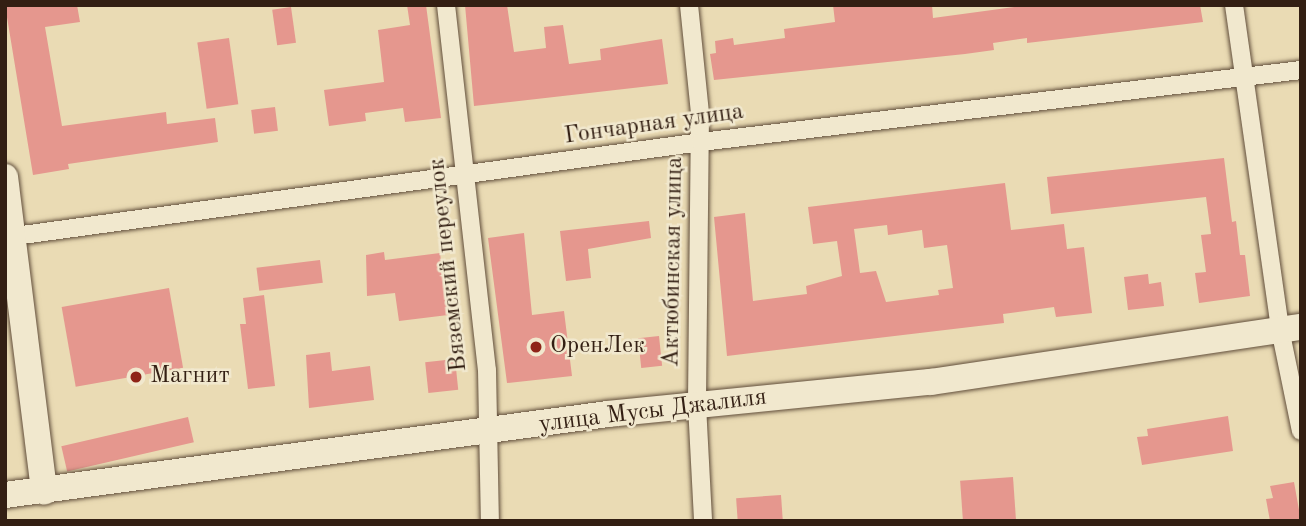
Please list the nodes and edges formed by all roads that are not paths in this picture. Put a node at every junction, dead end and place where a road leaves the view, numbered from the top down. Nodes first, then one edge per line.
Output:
1 (446, 5) edge
2 (690, 5) edge
3 (1234, 5) edge
4 (1301, 70) edge
5 (1242, 77) junction
6 (701, 142) junction
7 (463, 176) junction
8 (5, 177) edge
9 (15, 236) junction
10 (1290, 328) edge
11 (697, 405) junction
12 (1301, 431) edge
13 (485, 434) junction
14 (44, 492) junction
15 (5, 495) edge
16 (490, 521) edge
17 (703, 521) edge

1 - 7 street, Вяземский переулок
2 - 6 street, Актюбинская улица
3 - 5 street
4 - 5 street, Гончарная улица
5 - 6 street, Гончарная улица
5 - 10 street
6 - 7 street, Гончарная улица
6 - 11 street, Актюбинская улица
7 - 9 street, Гончарная улица
7 - 13 street, Вяземский переулок
8 - 9 street
9 - 14 street
10 - 11 street, улица Мусы Джалиля
10 - 12 street
11 - 13 street, улица Мусы Джалиля
11 - 17 street, Актюбинская улица
13 - 14 street, улица Мусы Джалиля
13 - 16 street, Вяземский переулок
14 - 15 street, улица Мусы Джалиля

